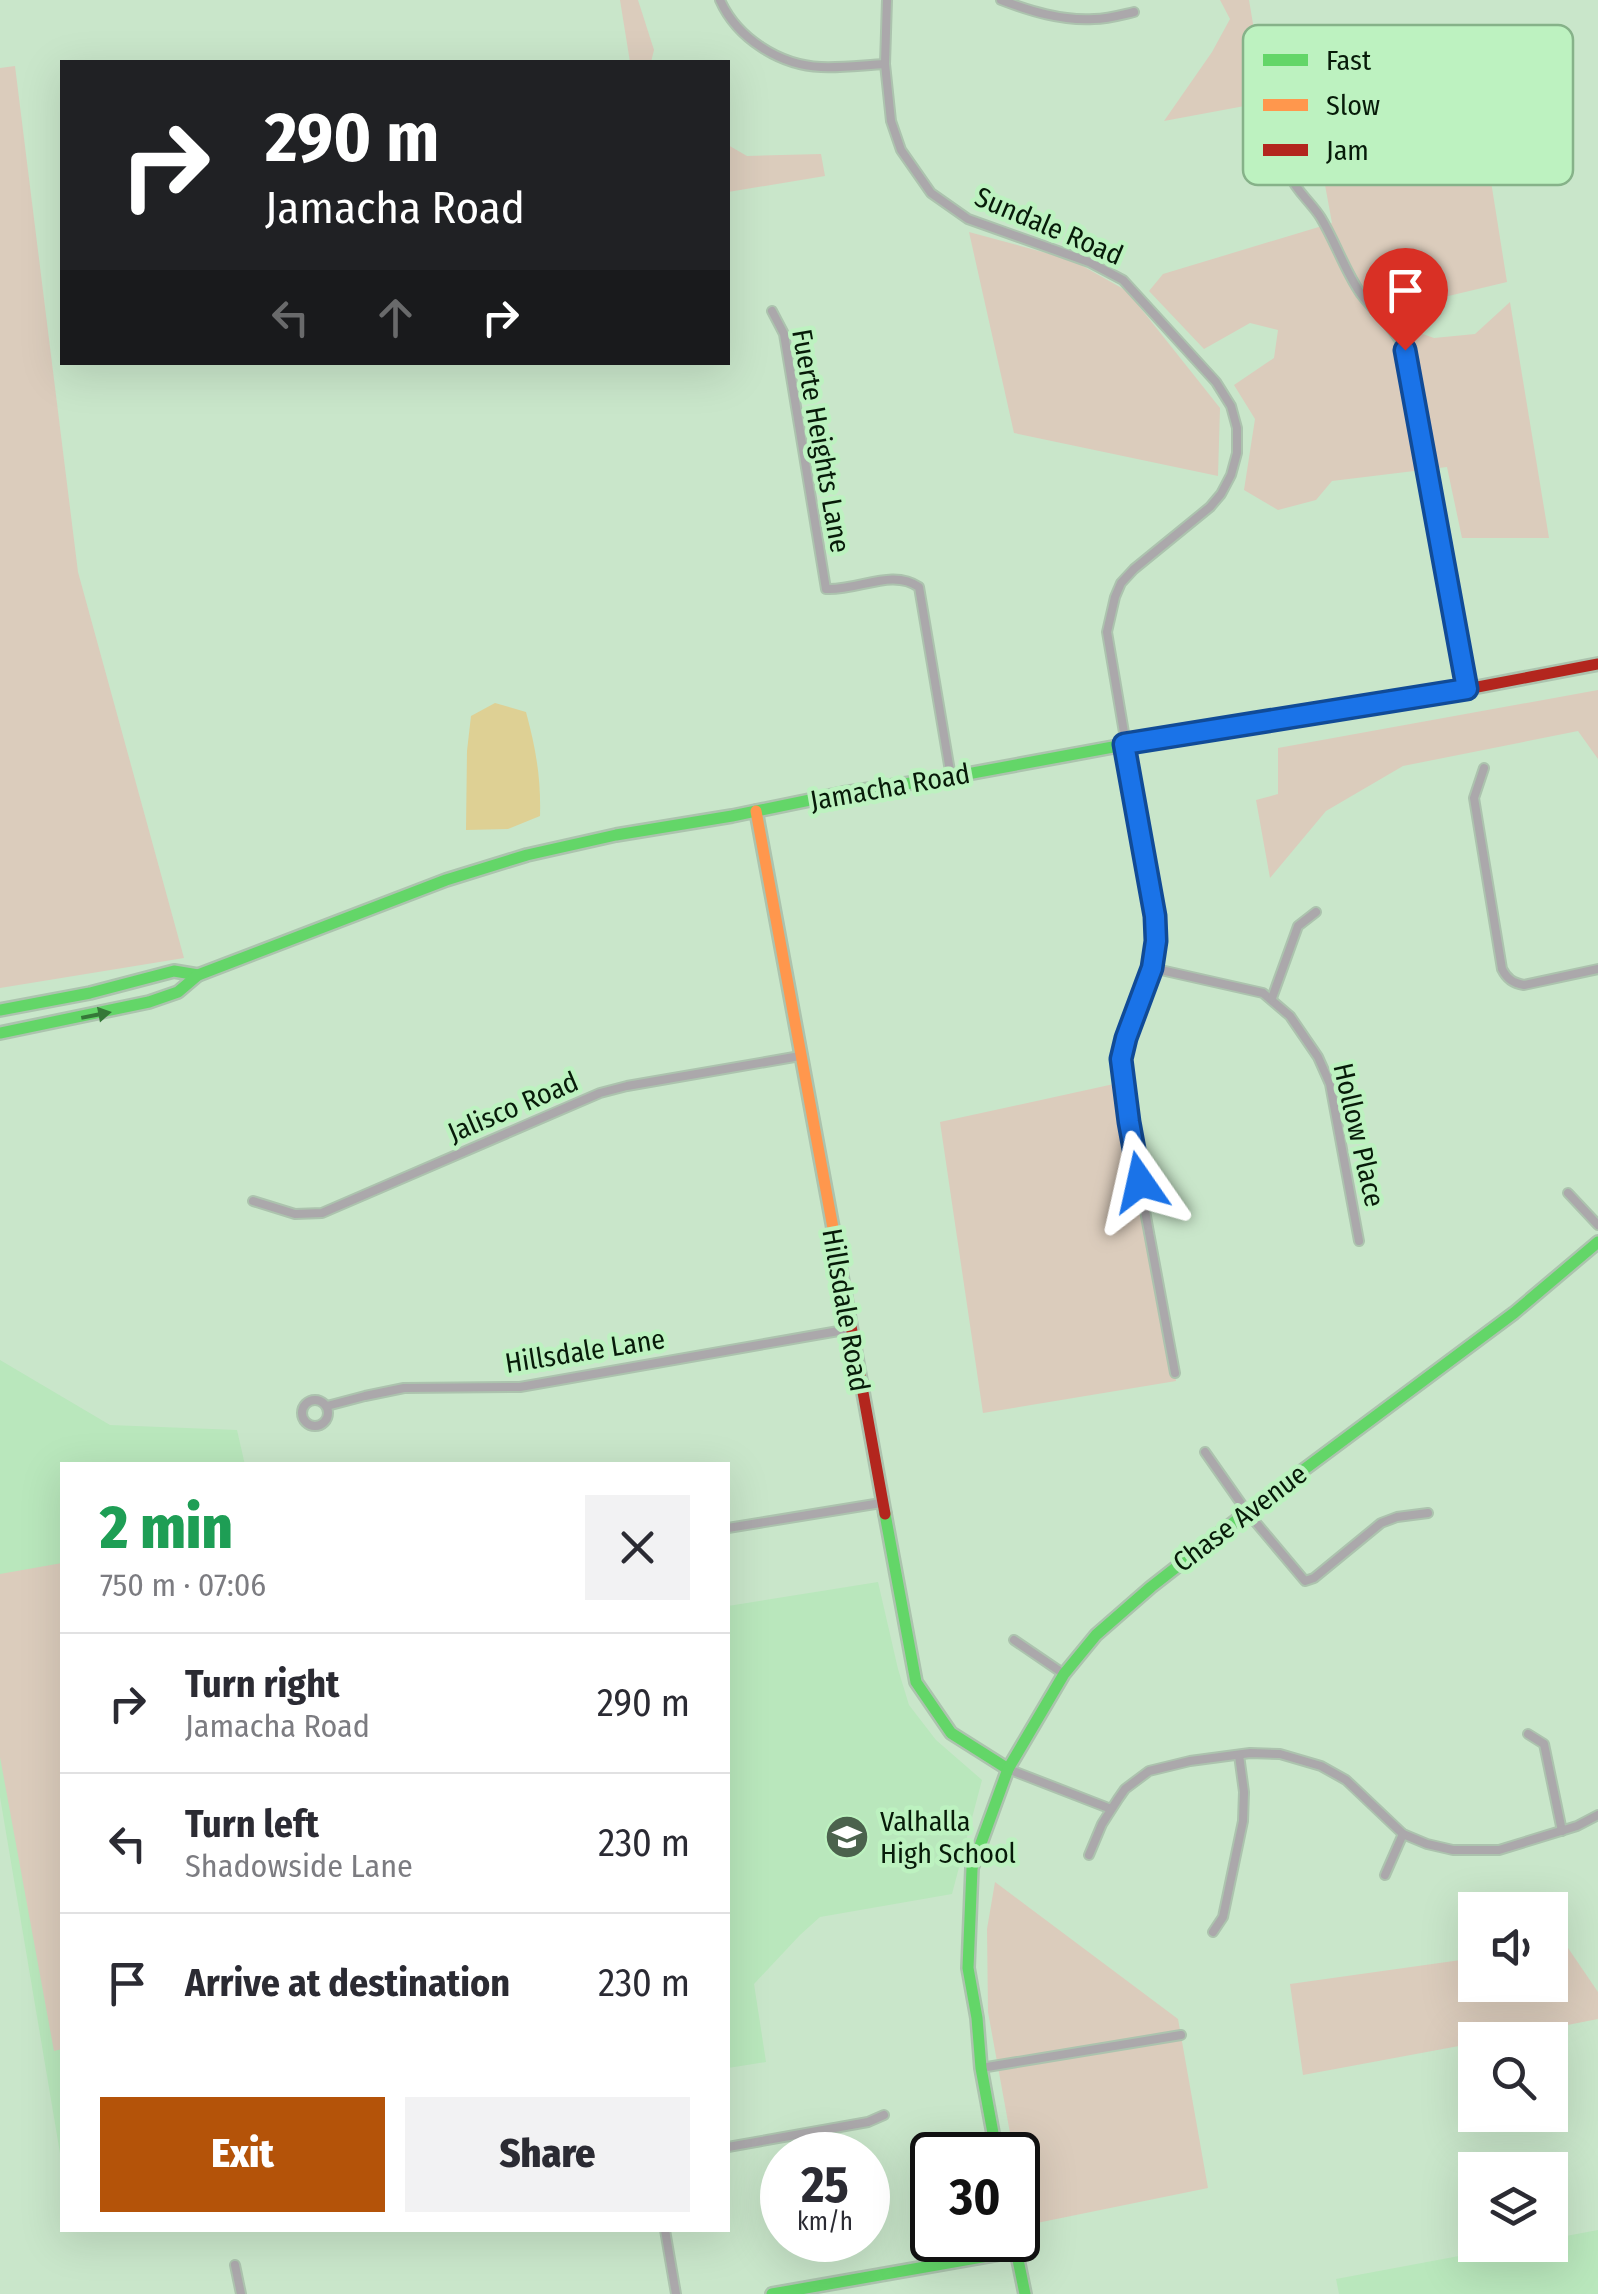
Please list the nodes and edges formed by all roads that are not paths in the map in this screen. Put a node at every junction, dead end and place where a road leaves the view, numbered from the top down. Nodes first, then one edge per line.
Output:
1 (720, 0) edge
2 (887, 0) edge
3 (1001, 0) edge
4 (1134, 12) dead end
5 (885, 64) junction
6 (1294, 185) edge
7 (772, 311) dead end
8 (1598, 664) edge
9 (1467, 689) junction
10 (1124, 744) junction
11 (1484, 768) dead end
12 (951, 777) junction
13 (756, 811) junction
14 (1316, 912) dead end
15 (1152, 968) junction
16 (1598, 969) edge
17 (198, 975) junction
18 (1272, 998) junction
19 (0, 1010) edge
20 (0, 1032) edge
21 (800, 1056) junction
22 (1568, 1192) dead end
23 (253, 1201) dead end
24 (1598, 1226) edge
25 (1359, 1242) dead end
26 (1598, 1242) edge
27 (850, 1329) junction
28 (1176, 1372) dead end
29 (327, 1406) dead end
30 (1204, 1452) dead end
31 (881, 1503) junction
32 (1247, 1512) junction
33 (1428, 1513) dead end
34 (730, 1528) edge
35 (1014, 1640) dead end
36 (1064, 1674) junction
37 (1528, 1734) dead end
38 (1239, 1755) junction
39 (1008, 1769) junction
40 (1111, 1809) junction
41 (1598, 1814) edge
42 (1562, 1831) junction
43 (1403, 1834) junction
44 (1089, 1855) dead end
45 (1385, 1876) dead end
46 (1212, 1932) dead end
47 (1181, 2035) dead end
48 (981, 2068) junction
49 (884, 2115) dead end
50 (993, 2132) edge
51 (730, 2147) edge
52 (664, 2232) edge
53 (933, 2262) edge
54 (1018, 2262) edge
55 (236, 2266) dead end
56 (241, 2294) edge
57 (676, 2294) edge
58 (772, 2294) edge
59 (1025, 2294) edge

1 - 5 street
2 - 5 street, Sundale Road
3 - 4 street
5 - 10 street, Sundale Road
6 - 9 street
7 - 12 street, Fuerte Heights Lane
8 - 9 main road, Jamacha Road
9 - 10 main road, Jamacha Road
10 - 12 main road, Jamacha Road
10 - 15 street, Sundale Road
11 - 16 street
12 - 13 main road, Jamacha Road
13 - 17 main road, Jamacha Road
13 - 21 main road, Hillsdale Road
14 - 18 street
15 - 18 street
15 - 28 street, Sundale Road
17 - 19 main road, Jamacha Road
20 -> 17 main road, Jamacha Road
18 - 25 street, Hollow Place
21 - 23 street, Jalisco Road
21 - 27 main road, Hillsdale Road
22 - 24 street
26 - 32 main road, Chase Avenue
27 - 29 street, Hillsdale Lane
27 - 31 main road, Hillsdale Road
30 - 32 street
31 - 34 street
31 - 39 main road, Hillsdale Road
32 - 33 street
32 - 36 main road, Chase Avenue
35 - 36 street
36 - 39 main road, Chase Avenue
37 - 42 street
38 - 40 street
38 - 43 street
38 - 46 street
39 - 40 street
39 - 48 main road, Chase Avenue
40 - 44 street
41 - 42 street
42 - 43 street
43 - 45 street
47 - 48 street
48 - 50 main road
49 - 51 street
52 - 57 street
53 - 58 main road
54 - 59 main road
55 - 56 street

